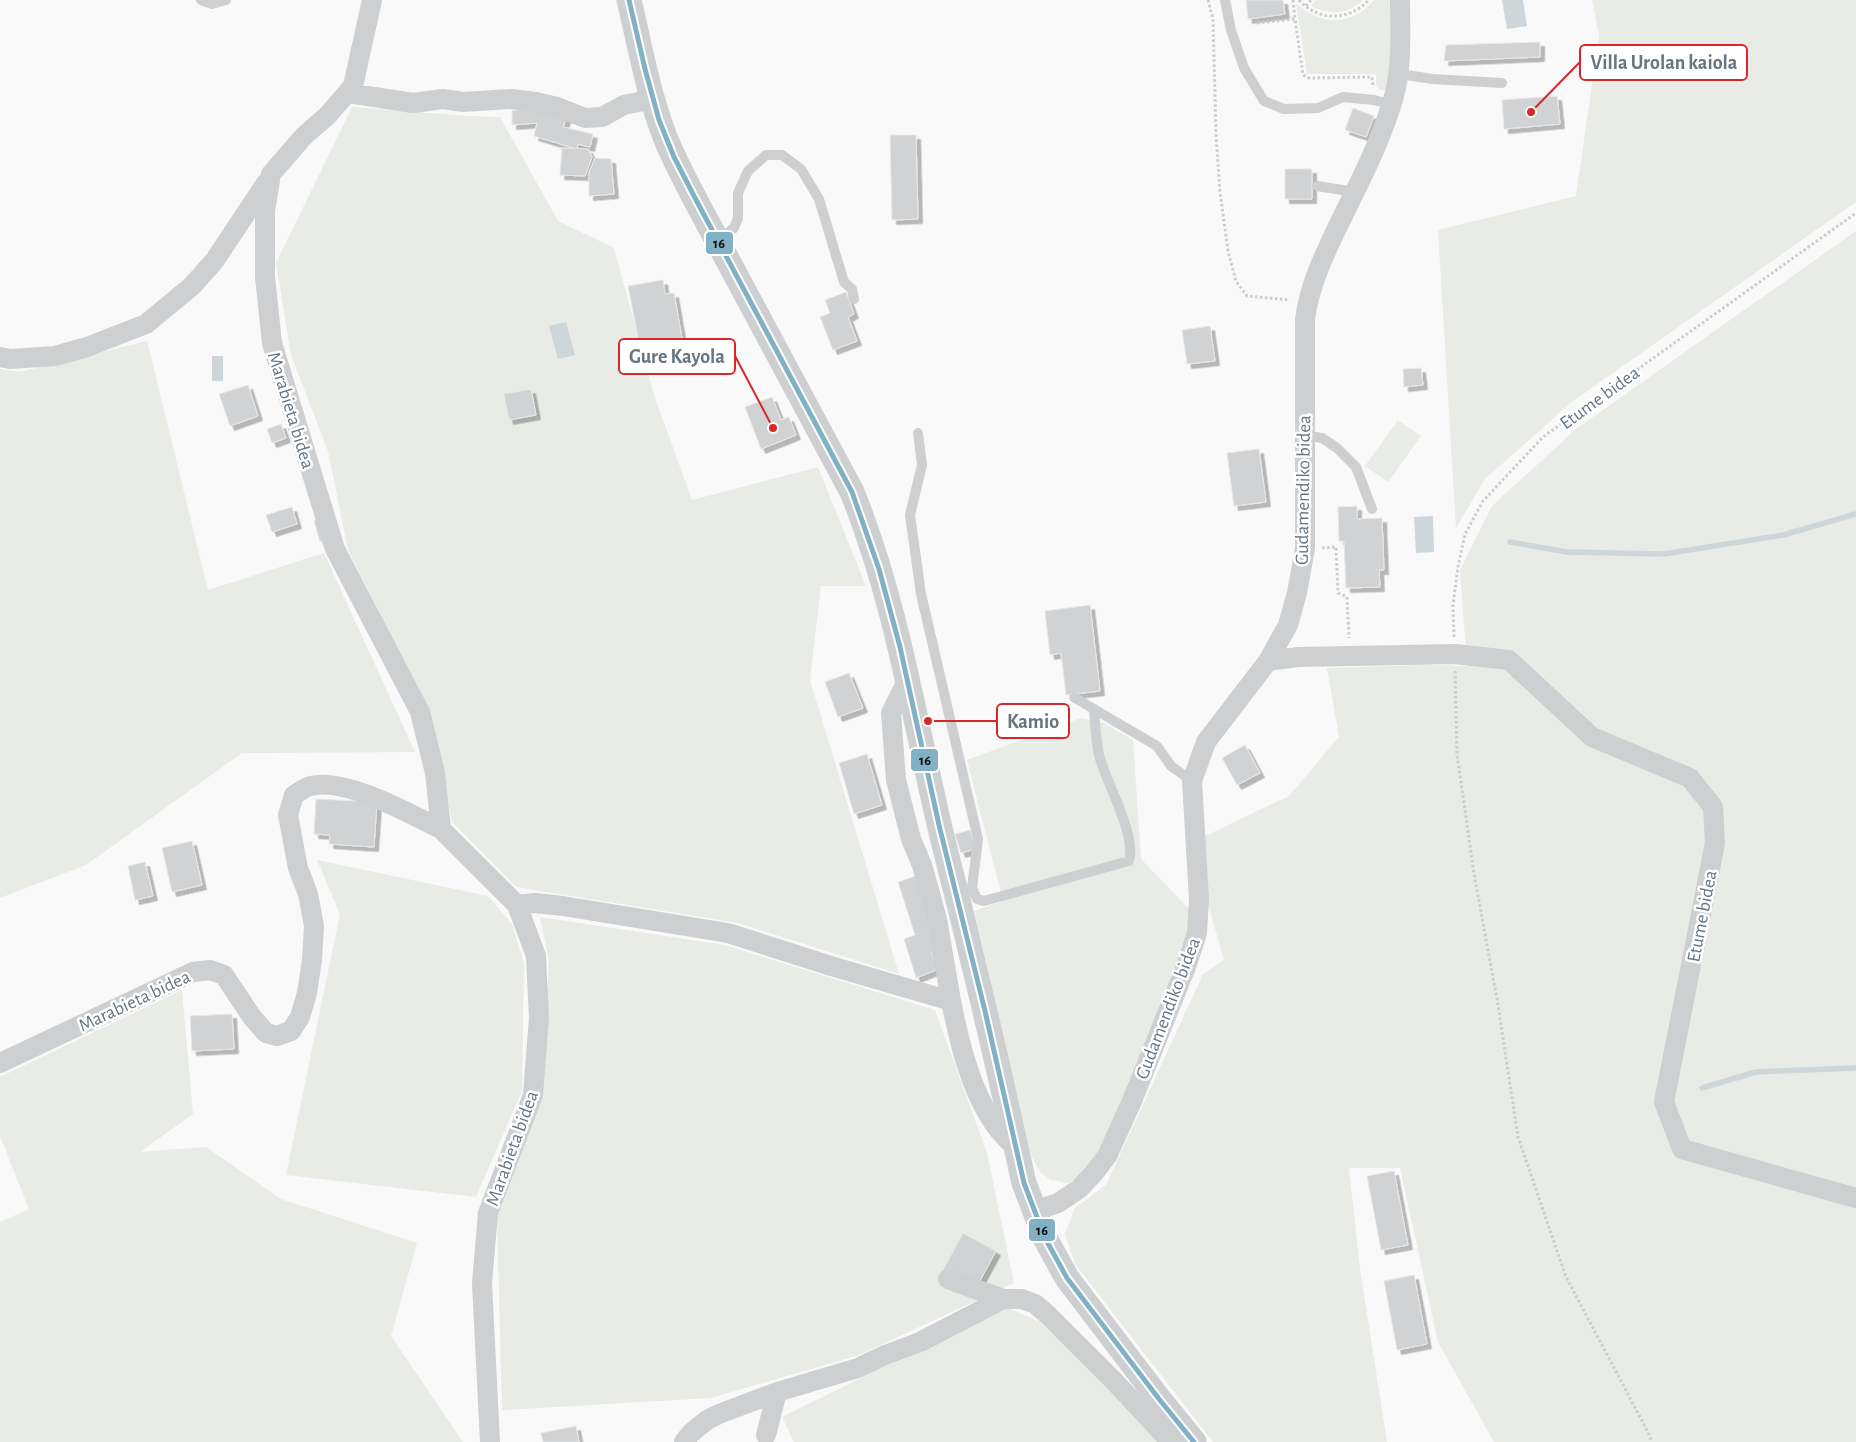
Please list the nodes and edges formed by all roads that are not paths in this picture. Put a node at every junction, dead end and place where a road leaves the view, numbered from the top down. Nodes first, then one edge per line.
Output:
1 (201, 0) edge
2 (226, 0) edge
3 (372, 0) edge
4 (629, 0) edge
5 (1225, 0) edge
6 (1400, 0) edge
7 (1399, 74) junction
8 (1502, 83) dead end
9 (348, 93) junction
10 (653, 99) junction
11 (1383, 102) junction
12 (271, 174) junction
13 (1317, 186) dead end
14 (1355, 192) junction
15 (717, 242) junction
16 (854, 299) dead end
17 (0, 357) edge
18 (918, 433) dead end
19 (1304, 435) junction
20 (1372, 509) dead end
21 (1268, 661) junction
22 (908, 679) junction
23 (1074, 698) dead end
24 (1094, 709) junction
25 (1192, 782) junction
26 (441, 829) junction
27 (517, 905) junction
28 (951, 1001) junction
29 (0, 1063) edge
30 (1016, 1148) junction
31 (1856, 1198) edge
32 (1034, 1211) junction
33 (948, 1279) dead end
34 (1003, 1299) junction
35 (777, 1392) junction
36 (766, 1435) dead end
37 (490, 1442) edge
38 (684, 1442) edge
39 (1172, 1442) edge
40 (1194, 1442) edge

1 - 2 lane
3 - 9 street
4 - 10 street
5 - 11 lane
6 - 7 street, Gudamendiko bidea
7 - 8 lane
7 - 11 street, Gudamendiko bidea
9 - 10 street
9 - 12 street
10 - 15 street
11 - 14 street, Gudamendiko bidea
12 - 17 street
12 - 26 street, Marabieta bidea
13 - 14 lane
14 - 19 street, Gudamendiko bidea
15 - 16 lane
15 - 22 street
18 - 24 lane
19 - 20 lane
19 - 21 street, Gudamendiko bidea
21 - 25 street, Gudamendiko bidea
21 - 31 street, Etume bidea
22 - 28 street
22 - 30 street
23 - 24 lane
24 - 25 lane
25 - 32 street, Gudamendiko bidea
26 - 27 street, Marabieta bidea
26 - 29 street, Marabieta bidea
27 - 28 street
27 - 37 street, Marabieta bidea
28 - 30 street
30 - 32 street
32 - 40 street
33 - 34 street
34 - 35 street
34 - 39 street
35 - 36 street
35 - 38 street

